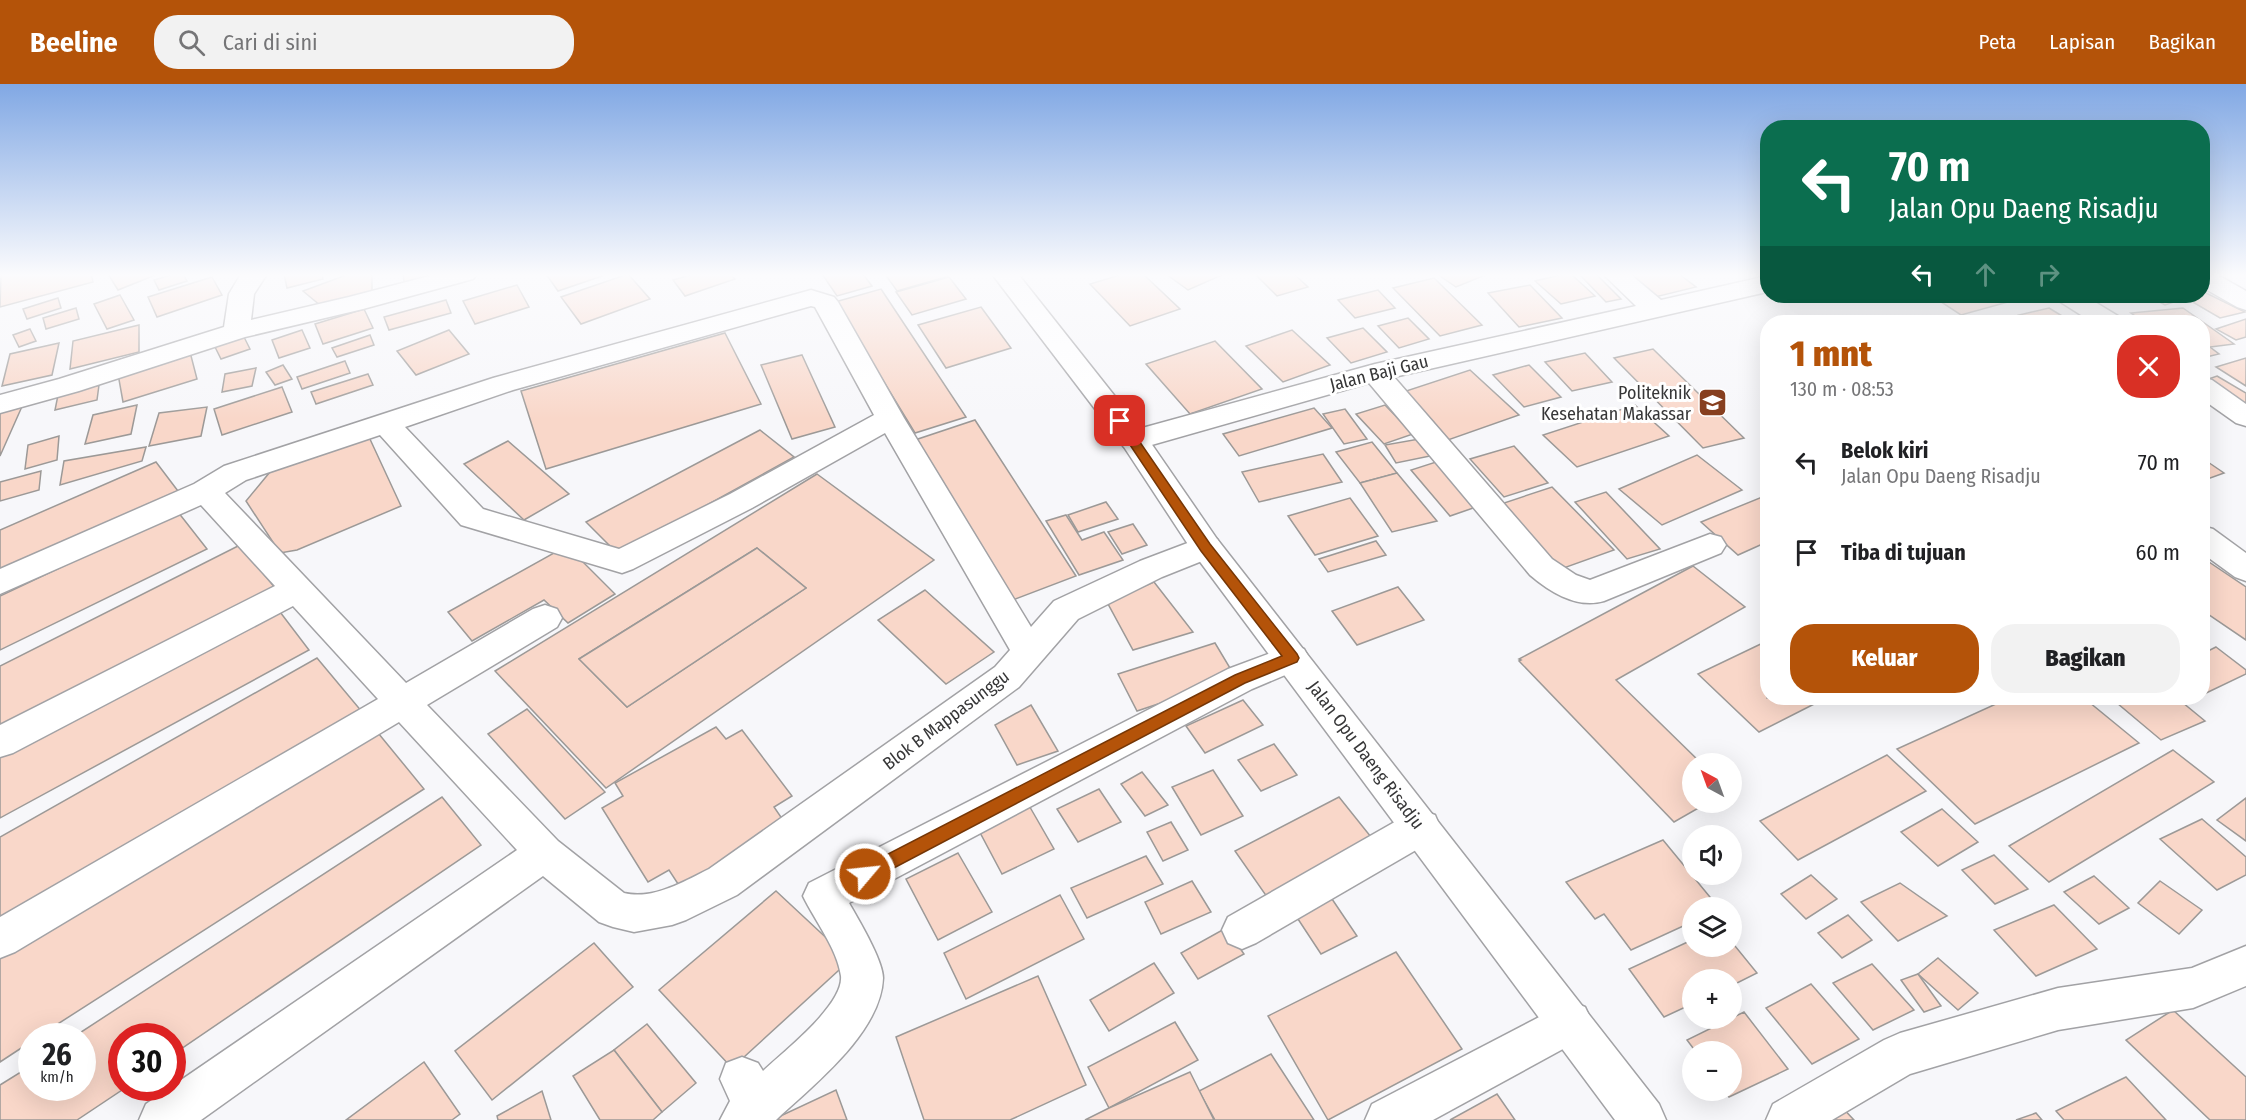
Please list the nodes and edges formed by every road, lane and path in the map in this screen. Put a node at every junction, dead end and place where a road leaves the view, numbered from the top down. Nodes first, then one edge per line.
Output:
1 (238, 322) edge
2 (274, 322) edge
3 (724, 322) edge
4 (836, 322) edge
5 (1043, 322) edge
6 (1592, 322) edge
7 (237, 331) junction
8 (1375, 373) junction
9 (2210, 392) edge
10 (0, 404) edge
11 (2246, 417) edge
12 (890, 418) junction
13 (385, 423) junction
14 (1134, 440) junction
15 (205, 491) junction
16 (2210, 543) edge
17 (1710, 545) dead end
18 (1206, 547) junction
19 (2246, 569) edge
20 (0, 582) edge
21 (297, 589) junction
22 (545, 618) dead end
23 (1029, 653) junction
24 (1292, 658) junction
25 (402, 701) junction
26 (0, 742) edge
27 (1421, 827) junction
28 (544, 853) junction
29 (1242, 930) dead end
30 (0, 939) edge
31 (2246, 966) edge
32 (1570, 1022) junction
33 (748, 1101) edge
34 (162, 1120) edge
35 (1388, 1120) edge
36 (1643, 1120) edge
37 (1789, 1120) edge

1 - 7 street
2 - 7 street
3 - 13 street
4 - 12 street
5 - 14 street, Jalan Opu Daeng Risadju
6 - 8 street, Jalan Baji Gau
7 - 10 street
8 - 14 street, Jalan Baji Gau
8 - 17 street
9 - 11 street
12 - 13 street
12 - 23 street
13 - 15 street
14 - 18 street, Jalan Opu Daeng Risadju
15 - 20 street
15 - 21 street, Blok B Mappasunggu
16 - 19 street
18 - 23 street, Blok B Mappasunggu
18 - 24 street, Jalan Opu Daeng Risadju
21 - 25 street, Blok B Mappasunggu
21 - 26 street
22 - 25 street
23 - 28 street, Blok B Mappasunggu
24 - 27 street, Jalan Opu Daeng Risadju
24 - 33 street
25 - 28 street, Blok B Mappasunggu
25 - 30 street
27 - 29 street
27 - 32 street, Jalan Opu Daeng Risadju
28 - 34 street
31 - 37 street
32 - 35 street
32 - 36 street, Jalan Opu Daeng Risadju

